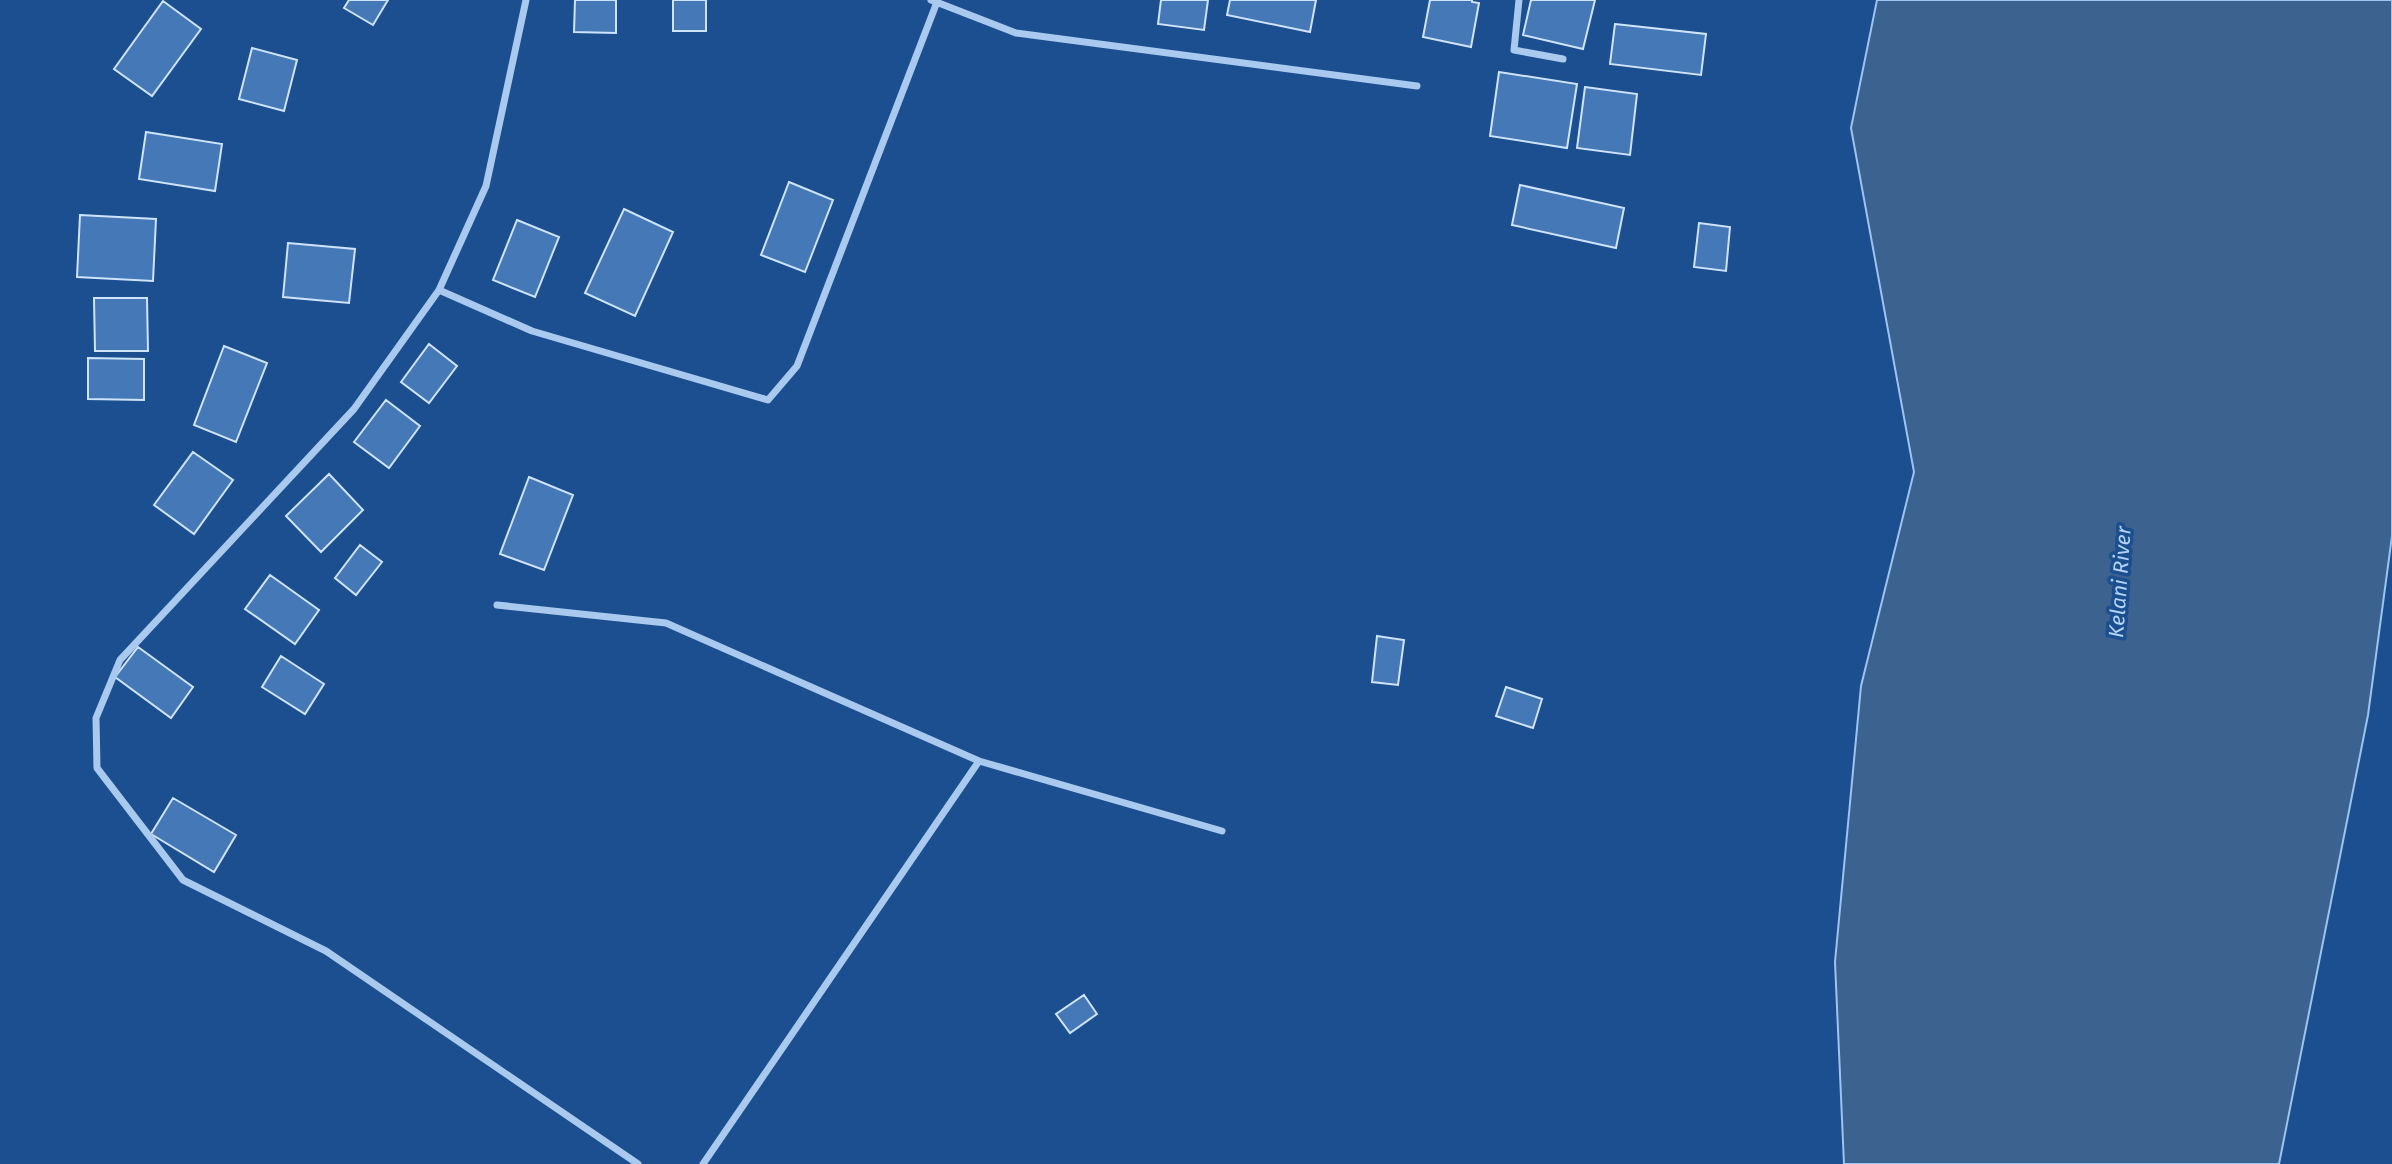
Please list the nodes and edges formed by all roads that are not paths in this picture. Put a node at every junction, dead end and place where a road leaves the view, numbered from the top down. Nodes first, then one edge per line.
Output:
1 (526, 0) edge
2 (1519, 0) edge
3 (934, 1) edge
4 (1563, 59) dead end
5 (1417, 86) dead end
6 (439, 290) junction
7 (497, 605) dead end
8 (979, 761) junction
9 (1223, 831) dead end
10 (638, 1164) edge
11 (703, 1164) edge

1 - 6 street
2 - 4 street
3 - 5 street
3 - 6 street
6 - 10 street
7 - 8 street
8 - 9 street
8 - 11 street

